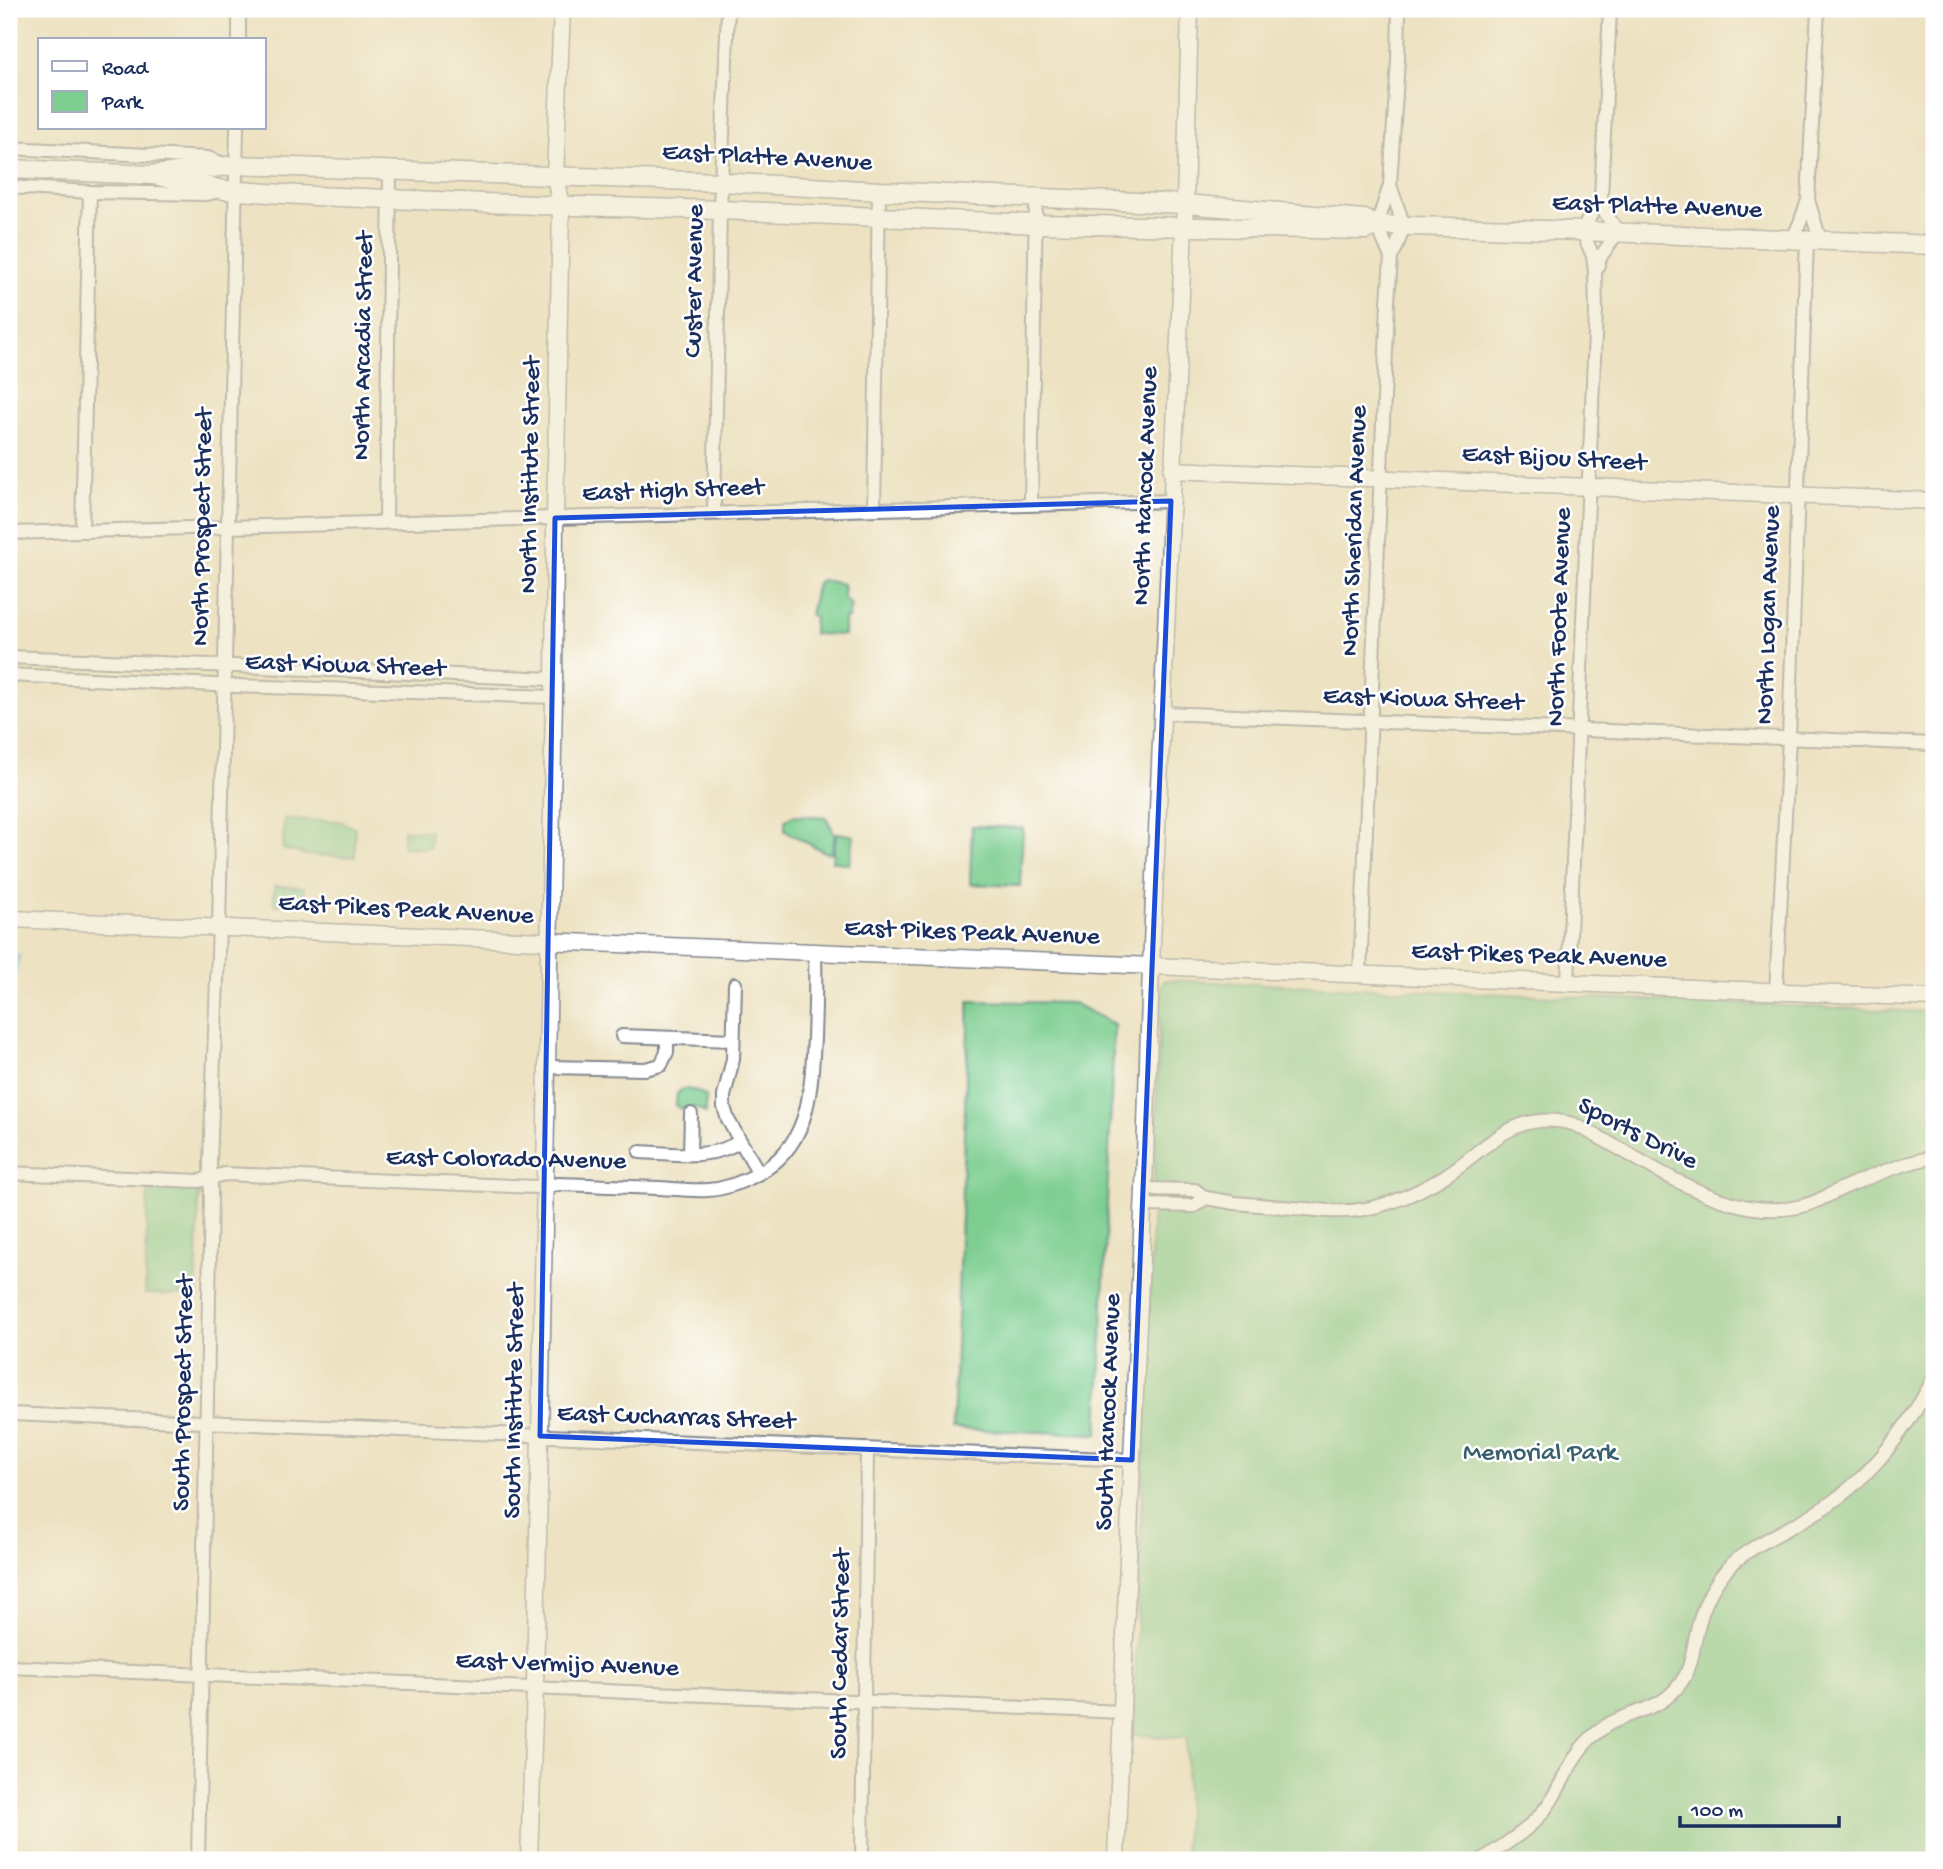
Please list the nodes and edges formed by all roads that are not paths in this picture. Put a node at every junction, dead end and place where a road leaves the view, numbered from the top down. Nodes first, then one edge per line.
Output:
1 (239, 9) edge
2 (562, 9) edge
3 (727, 9) edge
4 (1190, 9) edge
5 (1399, 9) edge
6 (1610, 9) edge
7 (1818, 9) edge
8 (239, 38) edge
9 (237, 130) edge
10 (9, 148) edge
11 (231, 165) junction
12 (9, 169) edge
13 (390, 171) junction
14 (153, 174) junction
15 (555, 176) junction
16 (721, 182) junction
17 (1390, 185) junction
18 (9, 187) edge
19 (229, 190) junction
20 (90, 191) junction
21 (879, 191) junction
22 (1036, 197) junction
23 (1601, 197) junction
24 (390, 199) junction
25 (1808, 200) junction
26 (1185, 204) junction
27 (561, 206) junction
28 (720, 210) junction
29 (879, 217) junction
30 (1035, 223) junction
31 (1377, 225) junction
32 (1404, 226) junction
33 (1184, 228) junction
34 (1582, 231) junction
35 (1618, 232) junction
36 (1806, 240) junction
37 (1934, 245) edge
38 (1391, 257) junction
39 (1595, 272) junction
40 (1172, 470) junction
41 (1381, 477) junction
42 (1589, 487) junction
43 (1797, 495) junction
44 (1171, 501) junction
45 (1934, 501) edge
46 (1031, 503) junction
47 (874, 509) junction
48 (715, 513) junction
49 (555, 518) junction
50 (386, 522) junction
51 (226, 527) junction
52 (82, 531) junction
53 (9, 533) edge
54 (9, 657) edge
55 (224, 666) junction
56 (9, 675) edge
57 (554, 679) junction
58 (224, 685) junction
59 (554, 697) junction
60 (1162, 713) junction
61 (1370, 722) junction
62 (1579, 729) junction
63 (1789, 738) junction
64 (1934, 744) edge
65 (9, 919) edge
66 (219, 926) junction
67 (549, 942) junction
68 (815, 952) junction
69 (1151, 966) junction
70 (1360, 974) junction
71 (1568, 982) junction
72 (736, 984) dead end
73 (1776, 992) junction
74 (1934, 998) edge
75 (622, 1036) dead end
76 (667, 1038) junction
77 (733, 1040) junction
78 (547, 1067) junction
79 (691, 1114) dead end
80 (740, 1141) junction
81 (640, 1152) dead end
82 (690, 1154) junction
83 (1934, 1157) edge
84 (9, 1173) edge
85 (759, 1173) junction
86 (211, 1178) junction
87 (544, 1185) junction
88 (1144, 1197) junction
89 (1934, 1378) edge
90 (9, 1414) edge
91 (207, 1422) junction
92 (540, 1436) junction
93 (867, 1449) junction
94 (1132, 1460) junction
95 (9, 1667) edge
96 (203, 1675) junction
97 (535, 1687) junction
98 (864, 1702) junction
99 (1123, 1712) junction
100 (198, 1860) edge
101 (529, 1860) edge
102 (862, 1860) edge
103 (1116, 1860) edge
104 (1482, 1860) edge

1 - 8 street
2 - 15 main road, North Institute Street
3 - 16 street, Custer Avenue
4 - 26 main road, North Hancock Avenue
5 - 17 street
6 - 23 street
7 - 25 street, North Logan Avenue
9 - 11 street, North Prospect Street
10 - 11 street
11 - 13 main road, East Platte Avenue
11 - 14 main road, East Platte Avenue
11 - 19 street, North Prospect Street
12 - 14 main road, East Platte Avenue
13 - 15 main road, East Platte Avenue
13 - 24 street, North Arcadia Street
14 - 19 main road, East Platte Avenue
15 - 16 main road, East Platte Avenue
15 - 27 main road, North Institute Street
16 - 21 main road, East Platte Avenue
16 - 28 street, Custer Avenue
17 - 31 street
17 - 32 street
18 - 20 street
19 - 20 street
19 - 24 main road, East Platte Avenue
19 - 51 street, North Prospect Street
20 - 52 street
21 - 22 main road, East Platte Avenue
21 - 29 street
22 - 26 main road, East Platte Avenue
22 - 30 street
23 - 34 street
23 - 35 street
24 - 27 main road, East Platte Avenue
24 - 50 street, North Arcadia Street
25 - 36 street
25 - 36 street, North Logan Avenue
26 - 31 main road, East Platte Avenue
26 - 33 main road, North Hancock Avenue
27 - 28 main road, East Platte Avenue
27 - 49 main road, North Institute Street
28 - 29 main road, East Platte Avenue
28 - 48 street, Custer Avenue
29 - 30 main road, East Platte Avenue
29 - 47 street
30 - 33 main road, East Platte Avenue
30 - 46 street
31 - 32 main road, East Platte Avenue
31 - 33 main road, East Platte Avenue
31 - 38 street, North Sheridan Avenue
32 - 34 main road, East Platte Avenue
32 - 38 street, North Sheridan Avenue
33 - 40 main road, North Hancock Avenue
34 - 35 main road, East Platte Avenue
34 - 39 street, North Foote Avenue
35 - 36 main road, East Platte Avenue
35 - 39 street
36 - 37 main road, East Platte Avenue
36 - 43 street, North Logan Avenue
38 - 41 street, North Sheridan Avenue
39 - 42 street, North Foote Avenue
40 - 41 main road, East Bijou Street
40 - 44 main road, North Hancock Avenue
41 - 42 main road, East Bijou Street
41 - 61 street, North Sheridan Avenue
42 - 43 main road, East Bijou Street
42 - 62 street, North Foote Avenue
43 - 45 main road, East Bijou Street
43 - 63 street, North Logan Avenue
44 - 46 street, East High Street
44 - 60 main road, North Hancock Avenue
46 - 47 street, East High Street
47 - 48 street, East High Street
48 - 49 street, East High Street
49 - 50 street, East High Street
49 - 57 main road, North Institute Street
50 - 51 street, East High Street
51 - 52 street, East High Street
51 - 55 street, North Prospect Street
52 - 53 street, East High Street
54 - 55 street, East Kiowa Street
55 - 57 street, East Kiowa Street
55 - 58 street, North Prospect Street
56 - 58 street, East Kiowa Street
57 - 59 main road, North Institute Street
58 - 59 street, East Kiowa Street
58 - 66 street, North Prospect Street
59 - 67 main road, North Institute Street
60 - 61 street, East Kiowa Street
60 - 69 main road, North Hancock Avenue
61 - 62 street, East Kiowa Street
61 - 70 street, North Sheridan Avenue
62 - 63 street, East Kiowa Street
62 - 71 street, North Foote Avenue
63 - 64 street, East Kiowa Street
63 - 73 street, North Logan Avenue
65 - 66 main road, East Pikes Peak Avenue
66 - 67 main road, East Pikes Peak Avenue
66 - 86 street, South Prospect Street
67 - 68 main road, East Pikes Peak Avenue
67 - 78 main road, South Institute Street
68 - 69 main road, East Pikes Peak Avenue
68 - 85 street, East Colorado Avenue
69 - 70 main road, East Pikes Peak Avenue
69 - 88 main road, South Hancock Avenue
70 - 71 main road, East Pikes Peak Avenue
71 - 73 main road, East Pikes Peak Avenue
72 - 77 street
73 - 74 main road, East Pikes Peak Avenue
75 - 76 street
76 - 77 street
76 - 78 street
77 - 80 street
78 - 87 main road, South Institute Street
79 - 82 street
80 - 82 street
80 - 85 street
81 - 82 street
83 - 88 street, Sports Drive
84 - 86 street, East Colorado Avenue
85 - 87 street, East Colorado Avenue
86 - 87 street, East Colorado Avenue
86 - 91 street, South Prospect Street
87 - 92 main road, South Institute Street
88 - 94 main road, South Hancock Avenue
89 - 104 street
90 - 91 street, East Cucharras Street
91 - 92 street, East Cucharras Street
91 - 96 street, South Prospect Street
92 - 93 street, East Cucharras Street
92 - 97 main road, South Institute Street
93 - 94 street, East Cucharras Street
93 - 98 street, South Cedar Street
94 - 99 main road, South Hancock Avenue
95 - 96 street, East Vermijo Avenue
96 - 97 street, East Vermijo Avenue
96 - 100 street, South Prospect Street
97 - 98 street, East Vermijo Avenue
97 - 101 main road, South Institute Street
98 - 99 street, East Vermijo Avenue
98 - 102 street, South Cedar Street
99 - 103 main road, South Hancock Avenue

